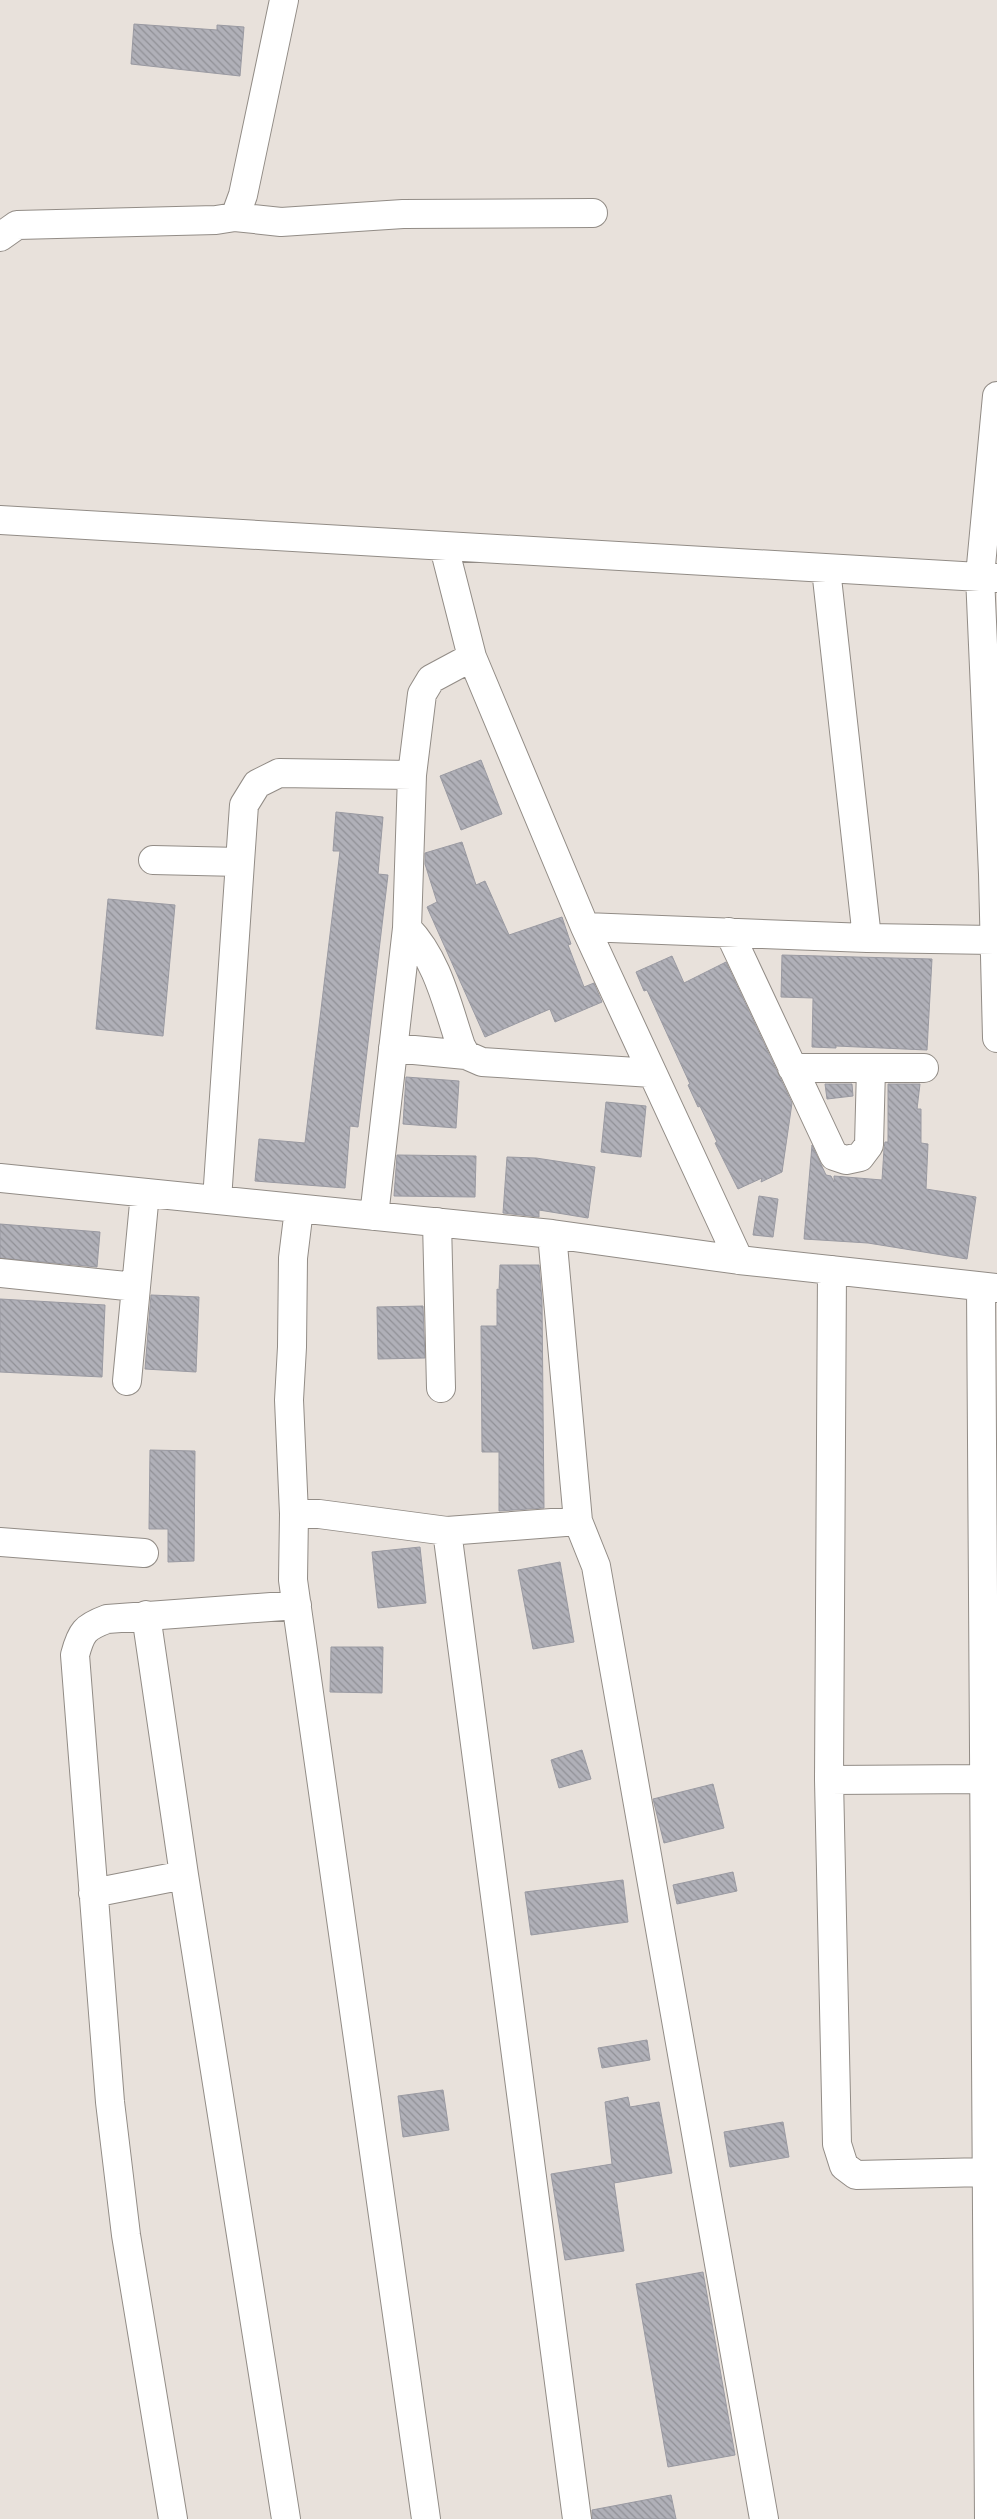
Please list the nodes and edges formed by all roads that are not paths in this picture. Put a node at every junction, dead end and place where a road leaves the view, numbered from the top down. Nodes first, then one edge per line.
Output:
1 (284, 0) edge
2 (594, 212) dead end
3 (235, 217) junction
4 (0, 237) edge
5 (997, 396) edge
6 (0, 520) edge
7 (444, 547) junction
8 (826, 569) junction
9 (988, 577) edge
10 (472, 657) junction
11 (412, 775) junction
12 (153, 860) dead end
13 (240, 862) junction
14 (995, 873) edge
15 (407, 928) junction
16 (585, 928) junction
17 (729, 932) junction
18 (867, 938) junction
19 (994, 940) junction
20 (997, 1038) edge
21 (393, 1048) junction
22 (466, 1055) junction
23 (792, 1068) junction
24 (871, 1068) junction
25 (924, 1068) dead end
26 (652, 1073) junction
27 (0, 1178) edge
28 (145, 1193) junction
29 (217, 1200) junction
30 (299, 1209) junction
31 (374, 1216) junction
32 (437, 1222) junction
33 (552, 1234) junction
34 (739, 1260) junction
35 (832, 1270) junction
36 (0, 1273) edge
37 (136, 1287) junction
38 (989, 1288) edge
39 (127, 1381) dead end
40 (441, 1388) dead end
41 (294, 1514) junction
42 (578, 1521) junction
43 (447, 1531) junction
44 (0, 1542) edge
45 (144, 1553) dead end
46 (297, 1605) junction
47 (146, 1614) junction
48 (984, 1779) junction
49 (829, 1780) junction
50 (184, 1876) junction
51 (93, 1893) junction
52 (986, 2172) junction
53 (173, 2519) edge
54 (286, 2519) edge
55 (426, 2519) edge
56 (577, 2519) edge
57 (764, 2519) edge
58 (988, 2519) edge

1 - 3 street
2 - 3 street
3 - 4 street
5 - 9 street
6 - 7 street
7 - 8 street
7 - 10 street
8 - 9 street
8 - 18 street
9 - 14 street
10 - 11 street
10 - 16 street
11 - 13 street
11 - 15 street
12 - 13 street
13 - 29 street
14 - 19 street
15 - 21 street
15 - 22 street
16 - 17 street
16 - 26 street
17 - 18 street
17 - 23 street
18 - 19 street
19 - 20 street
21 - 22 street
21 - 31 street
22 - 26 street
23 - 24 street
23 - 24 street
24 - 25 street
26 - 34 street
27 - 28 street
28 - 29 street
28 - 37 street
29 - 30 street
30 - 31 street
30 - 41 street
31 - 32 street
32 - 33 street
32 - 40 street
33 - 34 street
33 - 42 street
34 - 35 street
35 - 38 street
35 - 49 street
36 - 37 street
37 - 39 street
38 - 48 street
41 - 43 street
41 - 46 street
42 - 43 street
42 - 57 street
43 - 56 street
44 - 45 street
46 - 47 street
46 - 55 street
47 - 50 street
47 - 51 street
48 - 49 street
48 - 52 street
49 - 52 street
50 - 51 street
50 - 54 street
51 - 53 street
52 - 58 street

